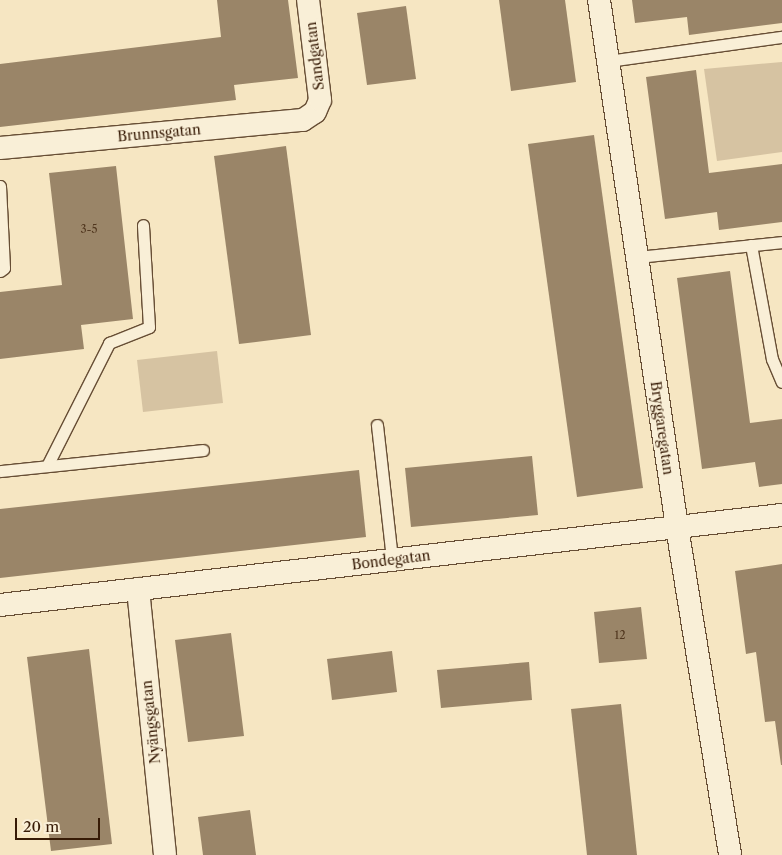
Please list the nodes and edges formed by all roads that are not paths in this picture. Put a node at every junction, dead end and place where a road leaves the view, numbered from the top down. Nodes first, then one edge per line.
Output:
1 (308, 0) edge
2 (599, 0) edge
3 (782, 37) edge
4 (608, 62) junction
5 (315, 112) joint
6 (0, 148) edge
7 (0, 186) edge
8 (143, 225) dead end
9 (782, 242) edge
10 (751, 245) junction
11 (638, 257) junction
12 (0, 271) edge
13 (782, 382) edge
14 (377, 425) dead end
15 (202, 450) dead end
16 (48, 464) junction
17 (0, 471) edge
18 (782, 515) edge
19 (677, 527) junction
20 (392, 560) junction
21 (138, 589) junction
22 (0, 605) edge
23 (165, 855) edge
24 (730, 855) edge

1 - 5 street, Sandgatan
2 - 4 street, Bryggaregatan
3 - 4 lane
4 - 11 street, Bryggaregatan
5 - 6 street, Brunnsgatan
7 - 12 lane
8 - 16 lane
9 - 10 lane
10 - 11 lane
10 - 13 lane
11 - 19 street, Bryggaregatan
14 - 20 lane
15 - 16 lane
16 - 17 lane
18 - 19 street, Bondegatan
19 - 20 street, Bondegatan
19 - 24 street, Bryggaregatan
20 - 21 street, Bondegatan
21 - 22 street, Bondegatan
21 - 23 street, Nyängsgatan

